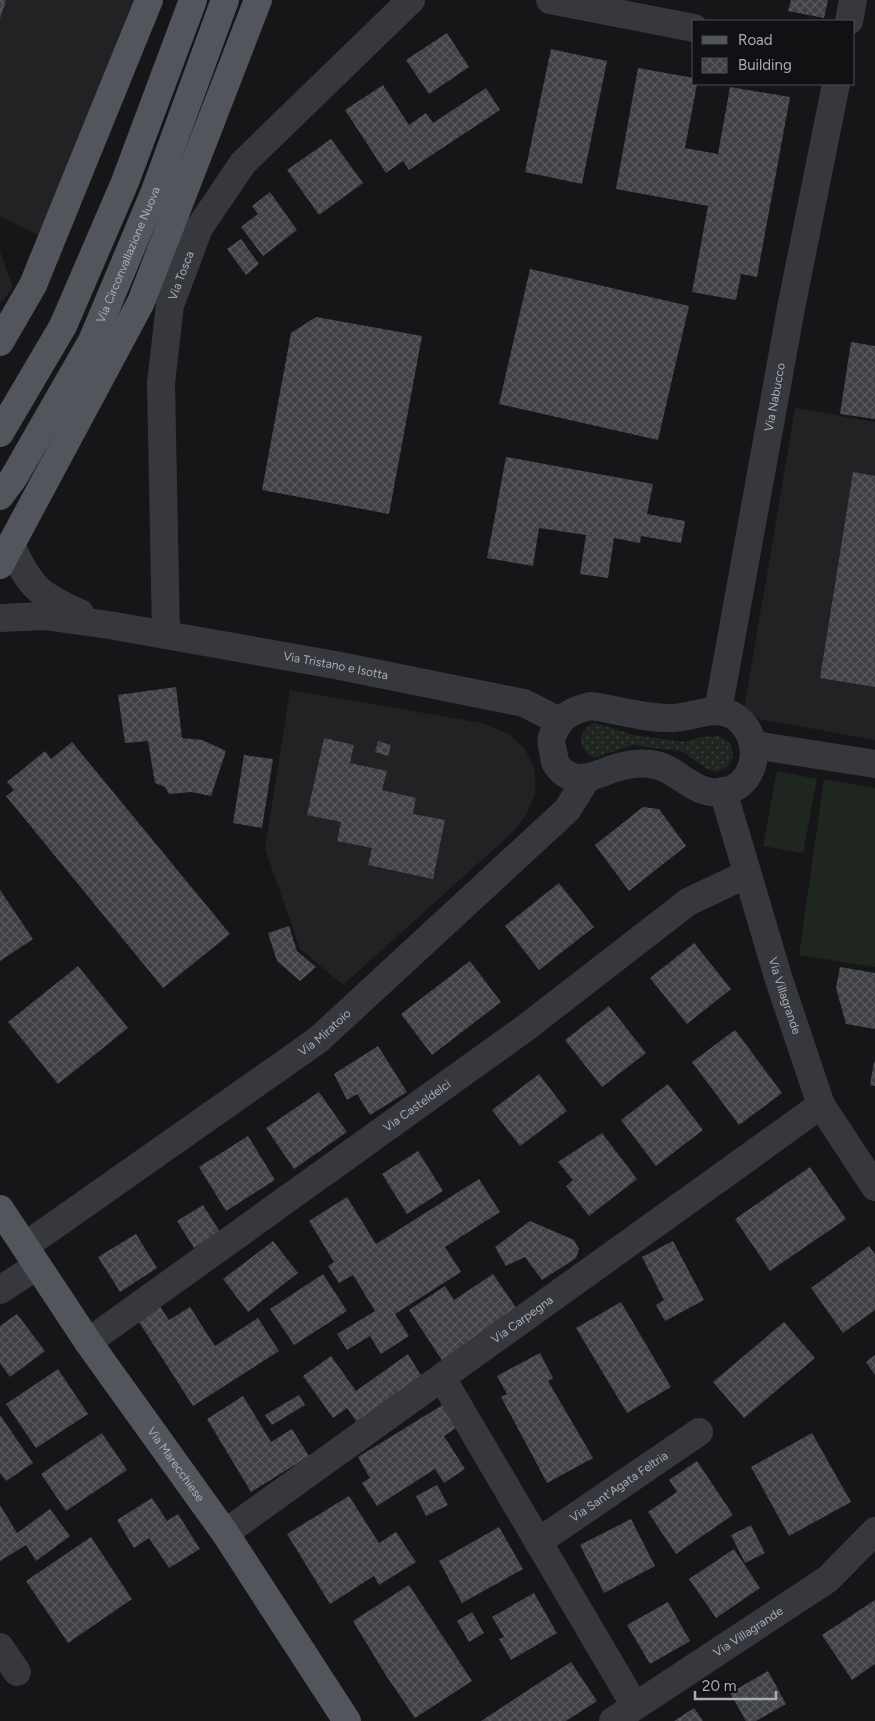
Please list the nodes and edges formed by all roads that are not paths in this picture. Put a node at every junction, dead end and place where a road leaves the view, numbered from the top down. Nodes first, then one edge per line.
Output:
1 (148, 0) edge
2 (193, 0) edge
3 (225, 0) edge
4 (258, 0) edge
5 (411, 0) edge
6 (550, 0) edge
7 (853, 0) edge
8 (849, 20) edge
9 (692, 28) edge
10 (836, 85) edge
11 (0, 342) edge
12 (0, 433) edge
13 (0, 496) edge
14 (6, 556) edge
15 (0, 618) edge
16 (109, 625) junction
17 (166, 635) junction
18 (718, 711) junction
19 (559, 721) junction
20 (754, 745) junction
21 (875, 764) edge
22 (587, 778) junction
23 (723, 791) junction
24 (747, 874) junction
25 (821, 1104) junction
26 (875, 1187) edge
27 (0, 1209) edge
28 (31, 1256) junction
29 (0, 1290) edge
30 (88, 1342) junction
31 (442, 1378) junction
32 (699, 1432) dead end
33 (875, 1531) edge
34 (224, 1533) junction
35 (538, 1542) junction
36 (0, 1647) edge
37 (17, 1672) dead end
38 (624, 1714) edge
39 (347, 1721) edge

1 - 11 main road
2 - 12 main road
3 - 13 main road, Via Circonvallazione Nuova
4 - 14 main road
5 - 17 street, Via Tosca
6 - 9 street
7 - 8 street
10 - 18 street, Via Nabucco
14 - 16 street, Via Tristano e Isotta
15 - 16 street, Via Tristano e Isotta
16 - 17 street, Via Tristano e Isotta
17 - 19 street, Via Tristano e Isotta
18 - 19 street
18 - 20 street
19 - 22 street
20 - 21 street
20 - 23 street
22 - 23 street
22 - 28 street, Via Miratoio
23 - 24 street, Via Villagrande
24 - 25 street, Via Villagrande
24 - 30 street, Via Casteldelci
25 - 26 street, Via Villagrande
25 - 31 street, Via Carpegna
27 - 28 main road, Via Marecchiese
28 - 29 street, Via Miratoio
28 - 30 main road, Via Marecchiese
30 - 34 main road, Via Marecchiese
31 - 34 street, Via Carpegna
31 - 35 street
32 - 35 street, Via Sant'Agata Feltria
33 - 38 street, Via Villagrande
34 - 39 main road, Via Marecchiese
35 - 38 street
36 - 37 street

